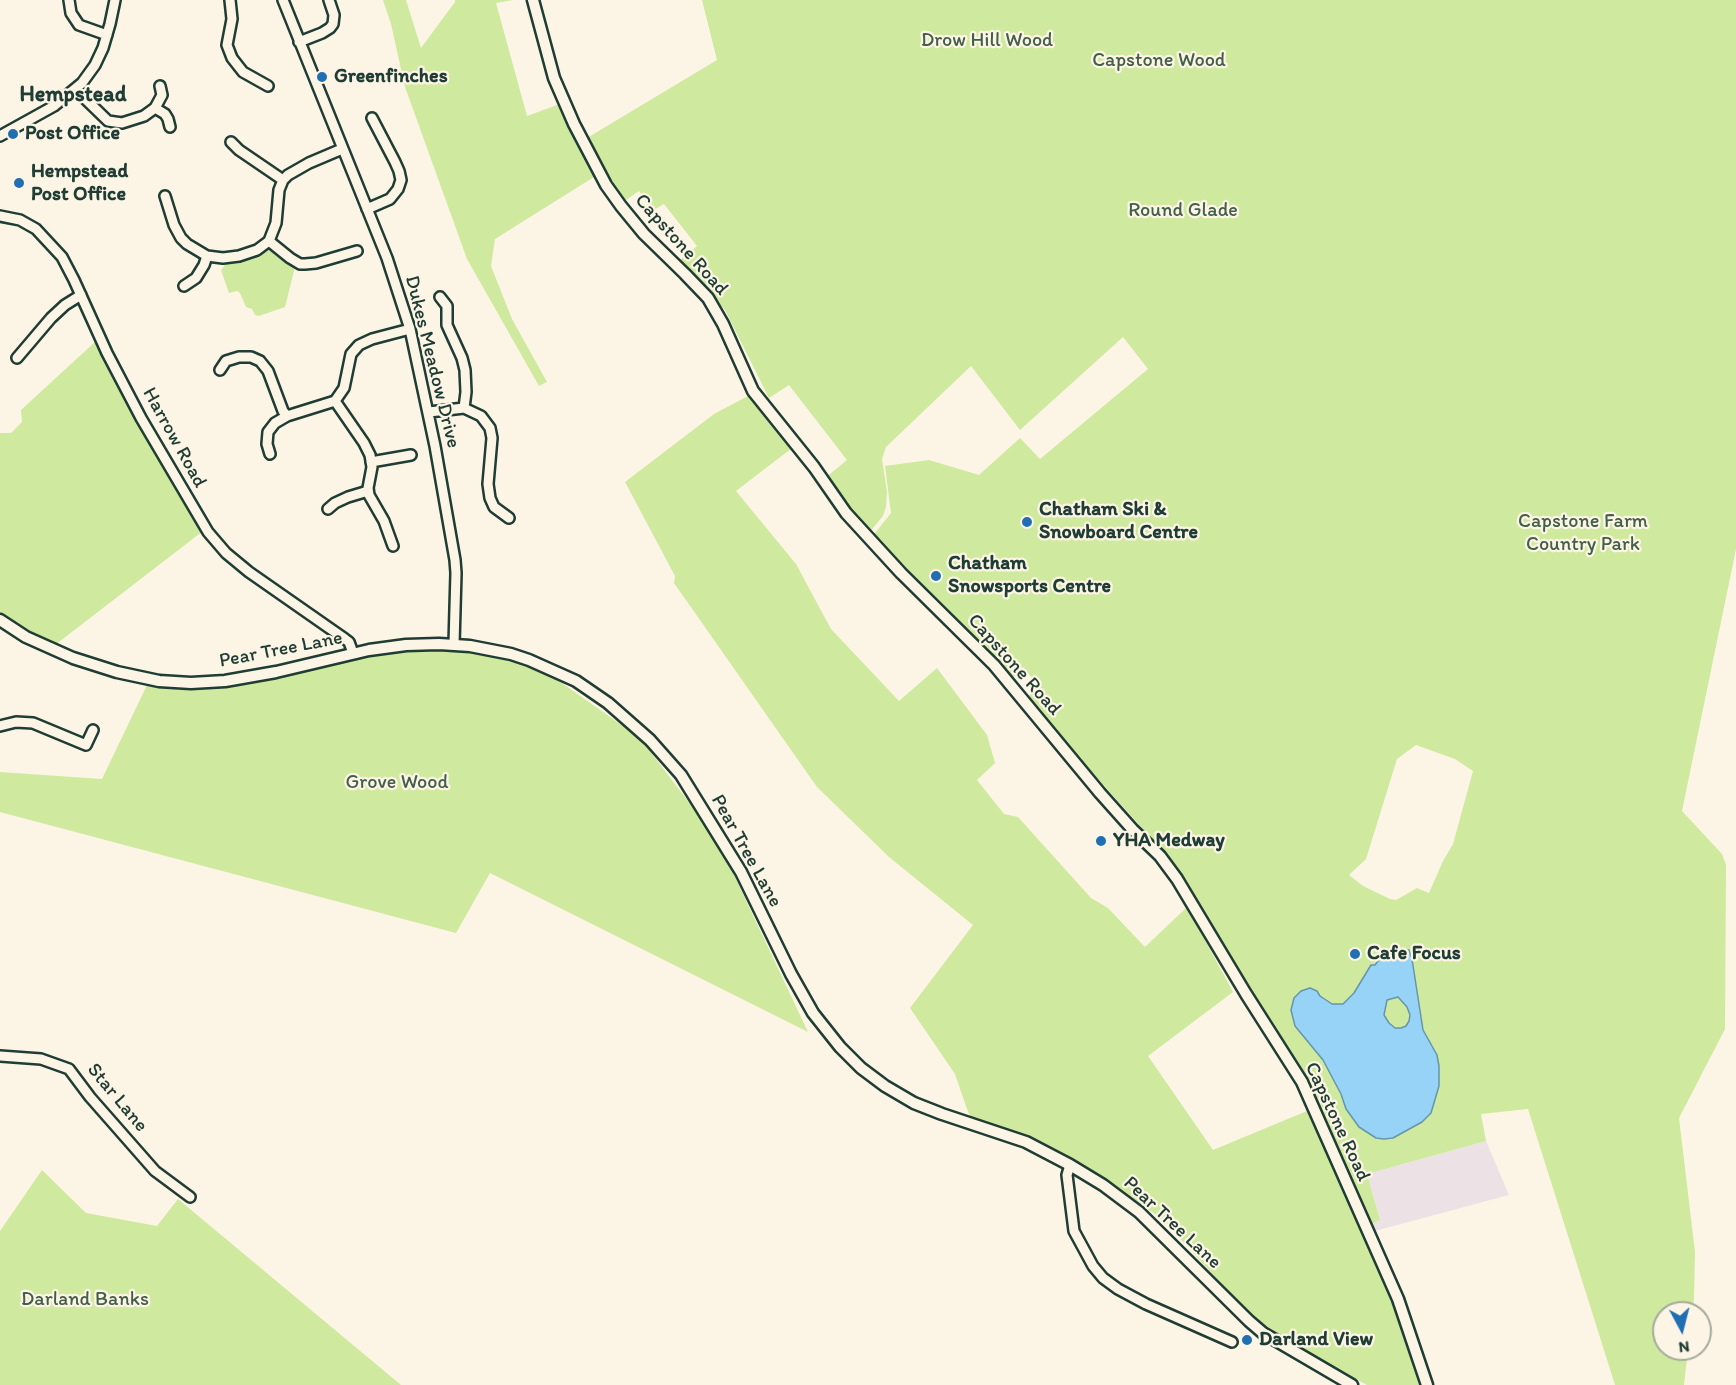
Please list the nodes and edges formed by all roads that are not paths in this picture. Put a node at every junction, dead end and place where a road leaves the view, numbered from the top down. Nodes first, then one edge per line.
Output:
1 (69, 0) edge
2 (115, 0) edge
3 (230, 0) edge
4 (283, 0) edge
5 (329, 0) edge
6 (533, 0) edge
7 (107, 35) junction
8 (299, 42) junction
9 (160, 86) dead end
10 (268, 86) dead end
11 (75, 89) junction
12 (156, 108) junction
13 (372, 118) dead end
14 (170, 127) dead end
15 (0, 136) edge
16 (231, 142) dead end
17 (342, 149) junction
18 (283, 180) junction
19 (165, 196) dead end
20 (367, 209) junction
21 (0, 216) edge
22 (269, 242) junction
23 (357, 251) dead end
24 (207, 256) junction
25 (183, 286) dead end
26 (81, 295) junction
27 (440, 297) dead end
28 (459, 304) dead end
29 (447, 306) junction
30 (410, 329) junction
31 (17, 358) dead end
32 (220, 370) dead end
33 (335, 401) junction
34 (464, 408) junction
35 (429, 412) junction
36 (287, 416) junction
37 (270, 454) dead end
38 (411, 455) dead end
39 (371, 462) junction
40 (368, 491) junction
41 (328, 509) dead end
42 (508, 518) dead end
43 (393, 546) dead end
44 (0, 620) edge
45 (454, 644) junction
46 (353, 653) junction
47 (0, 725) edge
48 (93, 730) dead end
49 (0, 1056) edge
50 (1070, 1165) junction
51 (190, 1197) dead end
52 (1232, 1341) dead end
53 (1352, 1385) edge
54 (1427, 1385) edge

1 - 7 street
2 - 7 street
3 - 10 street
4 - 8 street, Dukes Meadow Drive
5 - 8 street
6 - 54 street, Capstone Road
7 - 11 street
8 - 17 street, Dukes Meadow Drive
9 - 12 street
11 - 12 street
11 - 15 street
12 - 14 street
13 - 20 street
16 - 18 street
17 - 18 street
17 - 20 street, Dukes Meadow Drive
18 - 22 street
19 - 24 street
20 - 30 street, Dukes Meadow Drive
21 - 26 street, Harrow Road
22 - 23 street
22 - 24 street
24 - 25 street
26 - 31 street
26 - 46 street, Harrow Road
27 - 29 street
28 - 29 street
29 - 34 street
30 - 33 street
30 - 35 street, Dukes Meadow Drive
32 - 36 street
33 - 36 street
33 - 39 street
34 - 35 street
34 - 42 street
35 - 45 street, Dukes Meadow Drive
36 - 37 street
38 - 39 street
39 - 40 street
40 - 41 street
40 - 43 street
44 - 46 street, Pear Tree Lane
45 - 46 street, Pear Tree Lane
45 - 50 street, Pear Tree Lane
47 - 48 street
49 - 51 street, Star Lane
50 - 52 street
50 - 53 street, Pear Tree Lane

